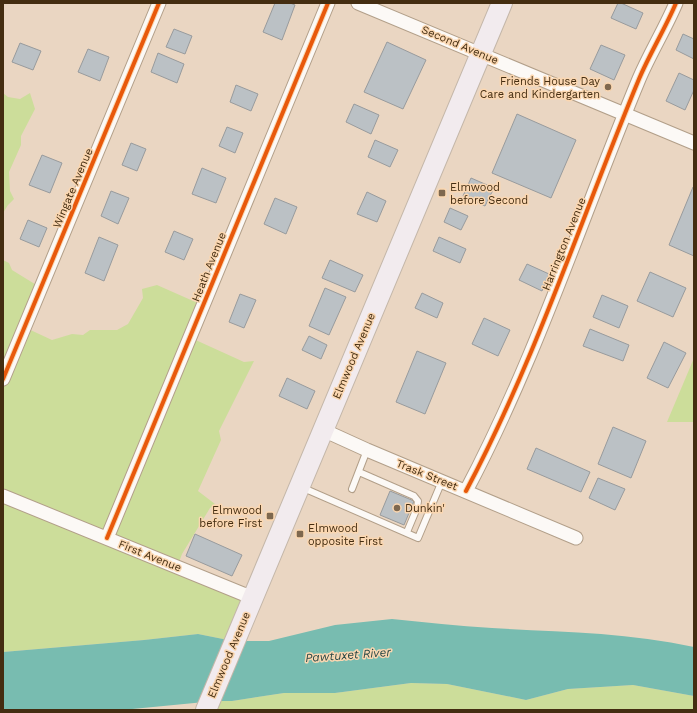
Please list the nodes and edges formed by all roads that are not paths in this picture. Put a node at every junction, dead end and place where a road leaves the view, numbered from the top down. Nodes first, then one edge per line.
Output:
1 (160, 3) edge
2 (328, 3) edge
3 (358, 3) edge
4 (502, 3) edge
5 (676, 3) edge
6 (480, 54) junction
7 (625, 114) junction
8 (694, 143) edge
9 (3, 379) edge
10 (323, 430) junction
11 (367, 450) junction
12 (359, 472) junction
13 (442, 481) junction
14 (300, 487) junction
15 (352, 489) dead end
16 (466, 491) junction
17 (3, 496) edge
18 (407, 532) junction
19 (107, 538) junction
20 (576, 538) dead end
21 (253, 598) junction
22 (206, 710) edge

1 - 9 street, Wingate Avenue
2 - 19 street, Heath Avenue
3 - 6 street, Second Avenue
4 - 6 main road, Elmwood Avenue
5 - 7 street, Harrington Avenue
6 - 7 street, Second Avenue
6 - 10 main road, Elmwood Avenue
7 - 8 street, Second Avenue
7 - 16 street, Harrington Avenue
10 - 11 street, Trask Street
10 - 14 main road, Elmwood Avenue
11 - 12 lane
11 - 13 street, Trask Street
12 - 15 lane
12 - 18 lane
13 - 16 street, Trask Street
13 - 18 lane
14 - 18 lane
14 - 21 main road, Elmwood Avenue
16 - 20 street, Trask Street
17 - 19 street, First Avenue
19 - 21 street, First Avenue
21 - 22 main road, Elmwood Avenue

